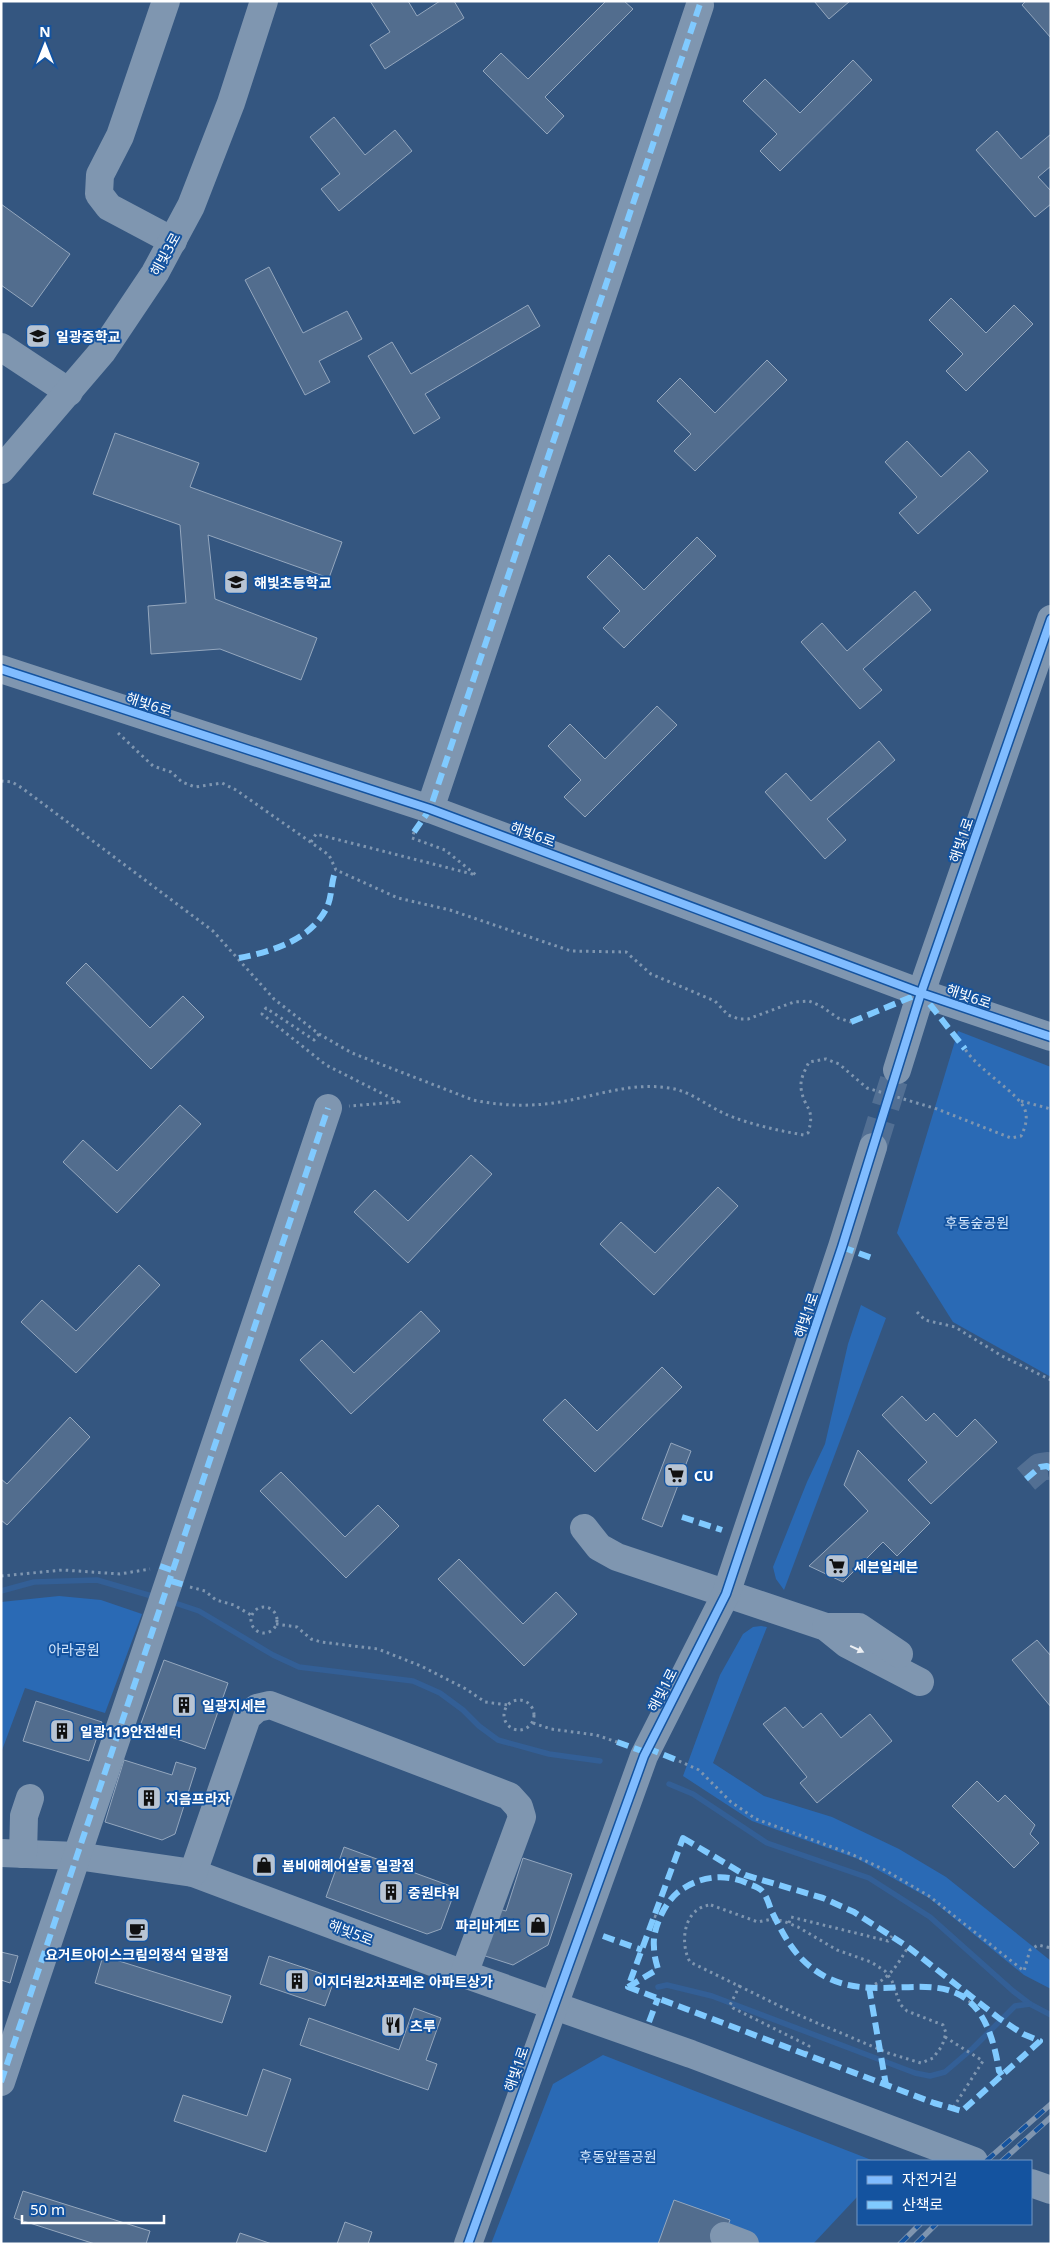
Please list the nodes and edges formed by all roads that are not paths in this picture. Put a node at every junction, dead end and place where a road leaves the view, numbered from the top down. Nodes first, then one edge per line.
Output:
1 (166, 1) edge
2 (264, 1) edge
3 (700, 5) dead end
4 (172, 241) junction
5 (1, 347) edge
6 (69, 392) junction
7 (1, 470) edge
8 (1051, 619) edge
9 (1, 669) edge
10 (1043, 669) edge
11 (430, 809) junction
12 (922, 993) junction
13 (1051, 1037) edge
14 (897, 1070) tunnel mouth
15 (328, 1108) road end
16 (873, 1147) tunnel mouth
17 (584, 1528) dead end
18 (726, 1594) junction
19 (922, 1677) dead end
20 (30, 1798) dead end
21 (12, 1853) edge
22 (77, 1856) junction
23 (193, 1873) junction
24 (464, 1974) junction
25 (552, 2006) junction
26 (1, 2082) edge
27 (971, 2160) edge
28 (1032, 2183) edge
29 (1051, 2190) edge
30 (468, 2244) edge

1 - 4 street
2 - 4 street, 해빛3로
3 - 11 street
4 - 6 street, 해빛3로
5 - 6 street
6 - 7 street, 해빛3로
8 - 10 street, 해빛1로
9 - 11 street, 해빛6로
10 - 12 street, 해빛1로
11 - 12 street, 해빛6로
12 - 13 street, 해빛6로
12 - 14 street, 해빛1로
15 - 22 street
16 - 18 street, 해빛1로
17 - 18 street
18 - 19 street
18 - 25 street, 해빛1로
20 - 21 street
21 - 22 street, 해빛5로
22 - 23 street, 해빛5로
22 - 26 street
23 - 24 street, 해빛5로
23 - 24 street
24 - 25 street, 해빛5로
25 - 27 street, 해빛5로
25 - 30 street, 해빛1로
28 - 29 street

